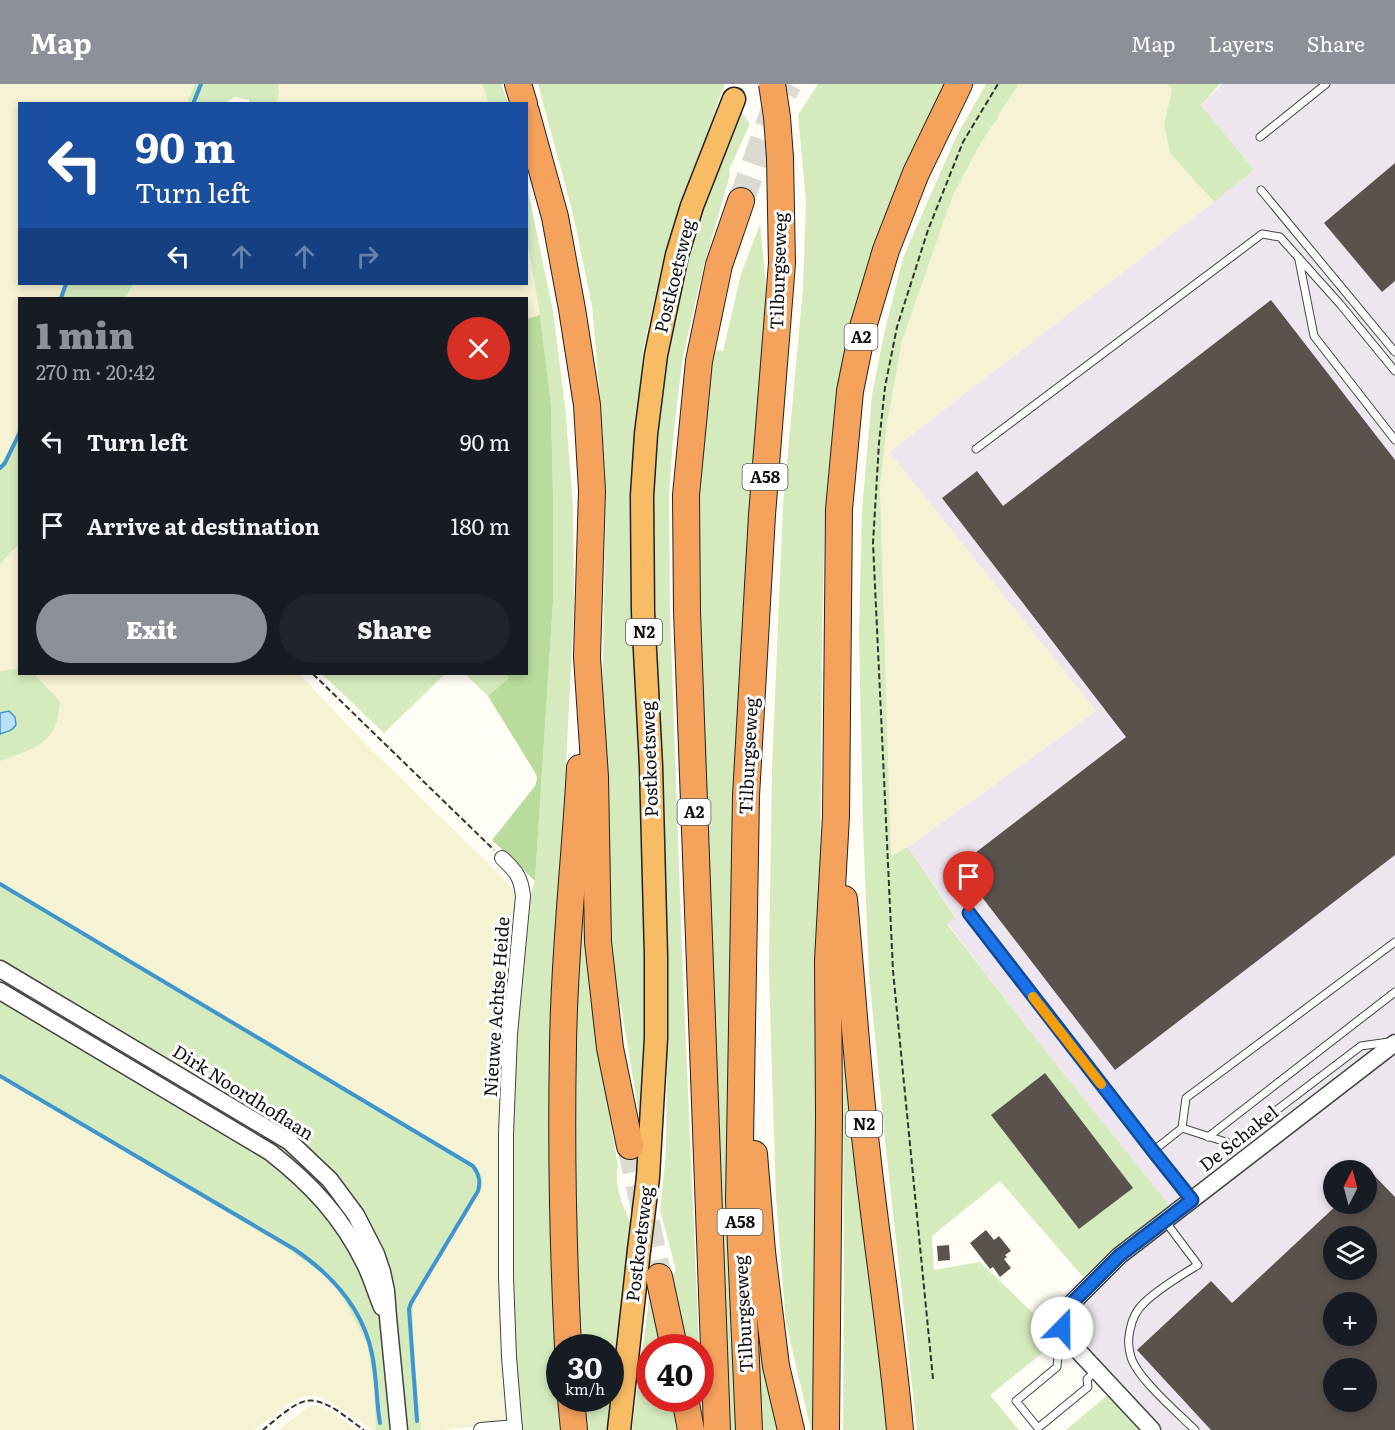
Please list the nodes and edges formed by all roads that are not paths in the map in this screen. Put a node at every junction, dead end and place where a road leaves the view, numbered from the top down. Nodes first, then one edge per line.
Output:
1 (518, 84) edge
2 (772, 84) edge
3 (959, 84) edge
4 (1326, 84) edge
5 (734, 99) dead end
6 (523, 102) edge
7 (528, 119) edge
8 (1260, 137) dead end
9 (1261, 190) dead end
10 (741, 201) tunnel mouth
11 (1298, 257) junction
12 (1349, 296) junction
13 (1340, 304) junction
14 (1395, 352) edge
15 (1395, 371) edge
16 (1395, 440) edge
17 (976, 449) dead end
18 (586, 657) junction
19 (836, 816) junction
20 (502, 858) road end
21 (969, 913) dead end
22 (1395, 942) edge
23 (0, 969) edge
24 (0, 991) edge
25 (1395, 992) edge
26 (743, 1013) junction
27 (1395, 1042) edge
28 (1182, 1128) junction
29 (1208, 1137) junction
30 (630, 1146) tunnel mouth
31 (1153, 1151) junction
32 (1192, 1200) junction
33 (1165, 1221) junction
34 (659, 1277) tunnel mouth
35 (388, 1317) junction
36 (567, 1334) edge
37 (671, 1334) edge
38 (1071, 1343) junction
39 (1096, 1371) junction
40 (572, 1412) edge
41 (688, 1412) edge
42 (515, 1428) edge
43 (399, 1430) edge
44 (481, 1430) edge
45 (574, 1430) edge
46 (619, 1430) edge
47 (691, 1430) edge
48 (717, 1430) edge
49 (749, 1430) edge
50 (791, 1430) edge
51 (826, 1430) edge
52 (900, 1430) edge
53 (1152, 1430) edge
54 (1194, 1430) edge

1 - 6 highway
2 - 26 highway, Tilburgseweg / A58, bridge
3 - 19 highway, A2
4 - 8 lane
5 - 46 highway, Postkoetsweg / N2, bridge
7 - 18 highway
9 - 12 lane
10 - 48 highway, A2
11 - 13 lane
11 - 16 lane
11 - 17 lane
12 - 13 lane
12 - 14 lane
13 - 15 lane
18 - 30 highway
18 - 36 highway
19 - 51 highway, A2
19 - 52 highway, N2
20 - 42 street, Nieuwe Achtse Heide
21 - 31 lane
22 - 28 lane
23 - 35 street, Dirk Noordhoflaan
24 - 35 street, Dirk Noordhoflaan
25 - 29 lane
26 - 49 highway, Tilburgseweg / A58
26 - 50 highway
27 - 29 lane
27 - 32 street, De Schakel
28 - 29 lane
28 - 31 lane
31 - 32 lane
32 - 33 street, De Schakel
33 - 38 street, De Schakel
33 - 54 lane
34 - 37 highway
35 - 43 street, Dirk Noordhoflaan
38 - 39 street, De Schakel
38 - 39 lane
39 - 53 street, De Schakel
40 - 45 highway
41 - 47 highway
42 - 44 street

